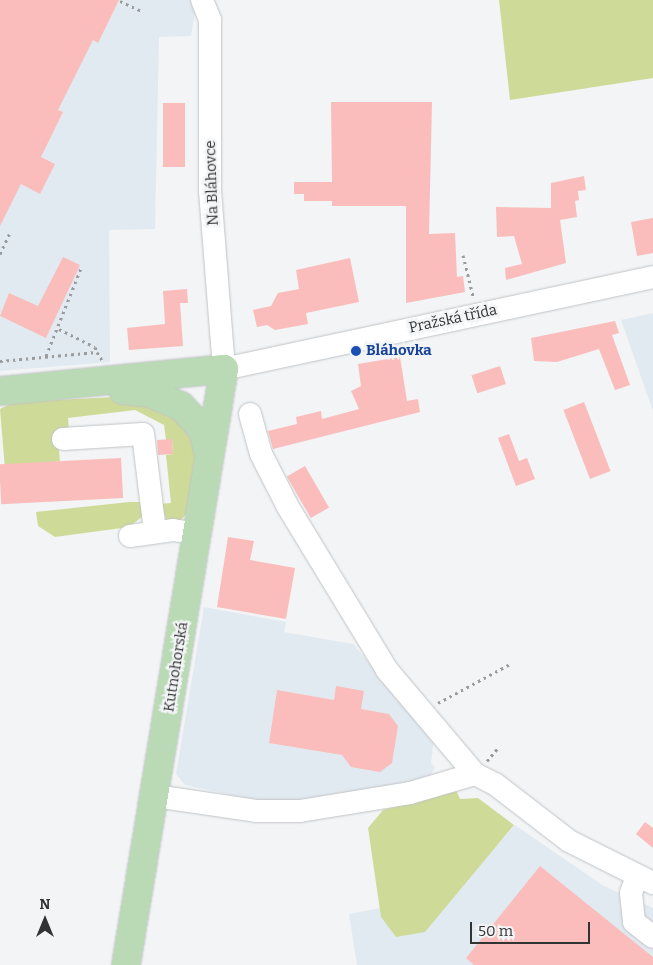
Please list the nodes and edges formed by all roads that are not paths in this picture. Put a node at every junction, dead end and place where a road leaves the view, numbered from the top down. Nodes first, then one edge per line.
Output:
1 (202, 0) edge
2 (653, 277) edge
3 (224, 369) junction
4 (64, 387) junction
5 (0, 391) edge
6 (250, 414) dead end
7 (63, 439) dead end
8 (208, 468) junction
9 (156, 532) junction
10 (198, 534) junction
11 (130, 536) dead end
12 (475, 774) junction
13 (155, 796) junction
14 (645, 880) edge
15 (653, 937) edge
16 (126, 965) edge

1 - 3 street, Na Bláhovce
2 - 3 street, Pražská třída
3 - 4 main road
3 - 8 main road, Kutnohorská
4 - 5 main road
4 - 8 main road
6 - 12 street
7 - 9 street
8 - 10 main road, Kutnohorská
9 - 10 street
9 - 11 street
10 - 13 main road, Kutnohorská
12 - 13 street
12 - 14 street
13 - 16 main road, Kutnohorská
14 - 15 street

